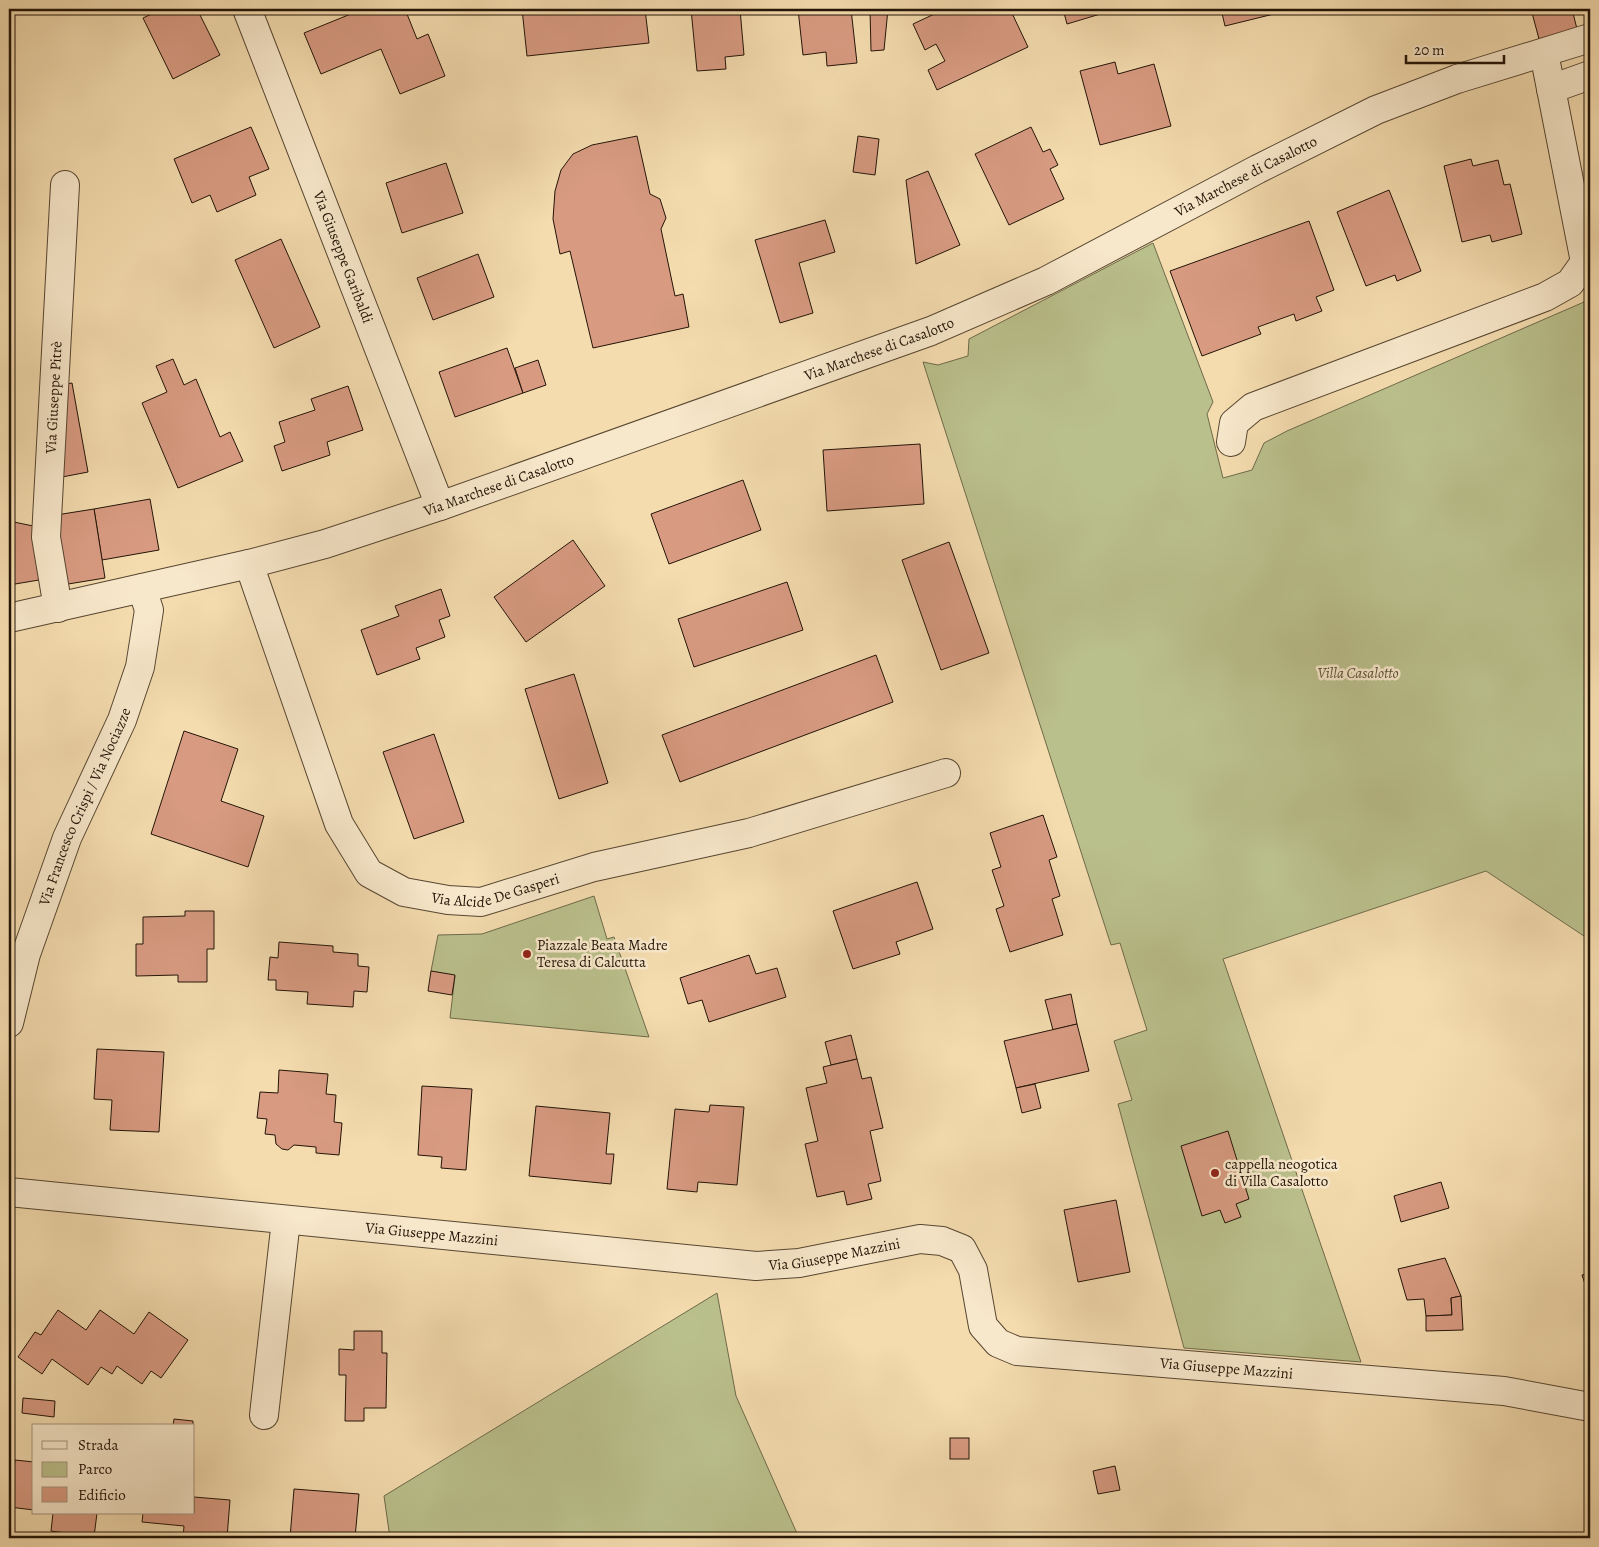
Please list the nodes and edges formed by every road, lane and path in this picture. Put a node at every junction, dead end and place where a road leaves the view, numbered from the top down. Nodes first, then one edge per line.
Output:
1 (247, 9) edge
2 (1590, 38) edge
3 (1544, 53) junction
4 (1590, 75) edge
5 (1551, 89) junction
6 (65, 185) dead end
7 (1231, 442) dead end
8 (440, 506) junction
9 (249, 564) junction
10 (142, 588) junction
11 (58, 608) junction
12 (9, 618) edge
13 (946, 773) dead end
14 (9, 1023) edge
15 (9, 1192) edge
16 (286, 1220) junction
17 (1590, 1407) edge
18 (264, 1415) dead end

1 - 8 street, Via Giuseppe Garibaldi
2 - 3 street, Via Marchese di Casalotto
3 - 5 street
3 - 8 street, Via Marchese di Casalotto
4 - 5 street
5 - 7 street
6 - 11 street, Via Giuseppe Pitrè
8 - 9 street, Via Marchese di Casalotto
9 - 10 street, Via Marchese di Casalotto
9 - 13 street, Via Alcide De Gasperi
10 - 11 street, Via Marchese di Casalotto
10 - 14 street, Via Francesco Crispi / Via Nociazze
11 - 12 street, Via Marchese di Casalotto
15 - 16 street, Via Giuseppe Mazzini
16 - 17 street, Via Giuseppe Mazzini
16 - 18 street

